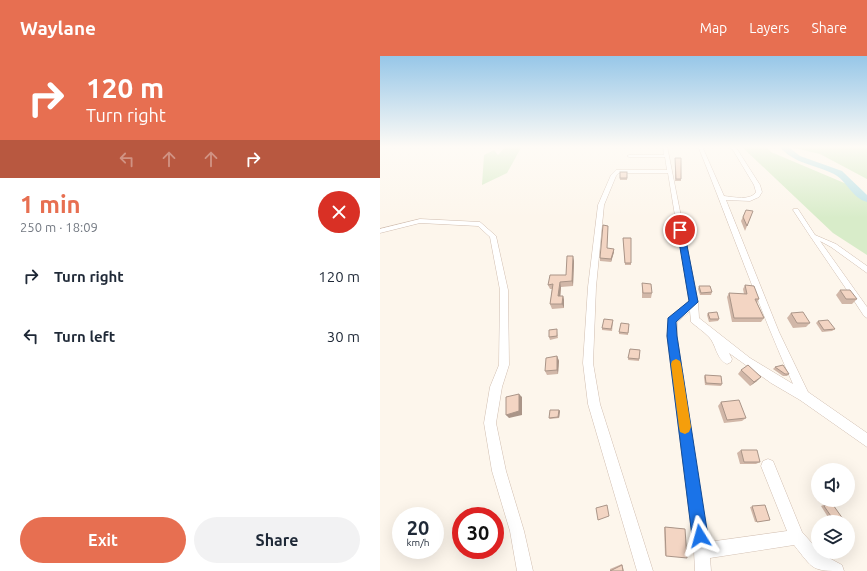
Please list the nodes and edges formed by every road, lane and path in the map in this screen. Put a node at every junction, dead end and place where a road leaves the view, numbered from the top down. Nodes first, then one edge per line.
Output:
1 (710, 170) edge
2 (748, 170) edge
3 (670, 172) joint
4 (722, 198) junction
5 (796, 210) dead end
6 (380, 231) edge
7 (813, 236) junction
8 (867, 270) edge
9 (694, 302) junction
10 (867, 314) edge
11 (714, 336) junction
12 (727, 359) dead end
13 (804, 396) junction
14 (867, 441) edge
15 (768, 466) dead end
16 (797, 538) junction
17 (702, 551) junction
18 (525, 571) edge
19 (645, 571) edge
20 (703, 571) edge
21 (836, 571) edge

1 - 4 street
2 - 4 street
3 - 9 street
3 - 19 street
4 - 13 street
5 - 7 street
6 - 18 street
7 - 8 street
7 - 10 street
9 - 11 street
9 - 17 street
11 - 12 street
11 - 13 street
13 - 14 street
15 - 16 street
16 - 17 street
16 - 21 street
17 - 20 street

